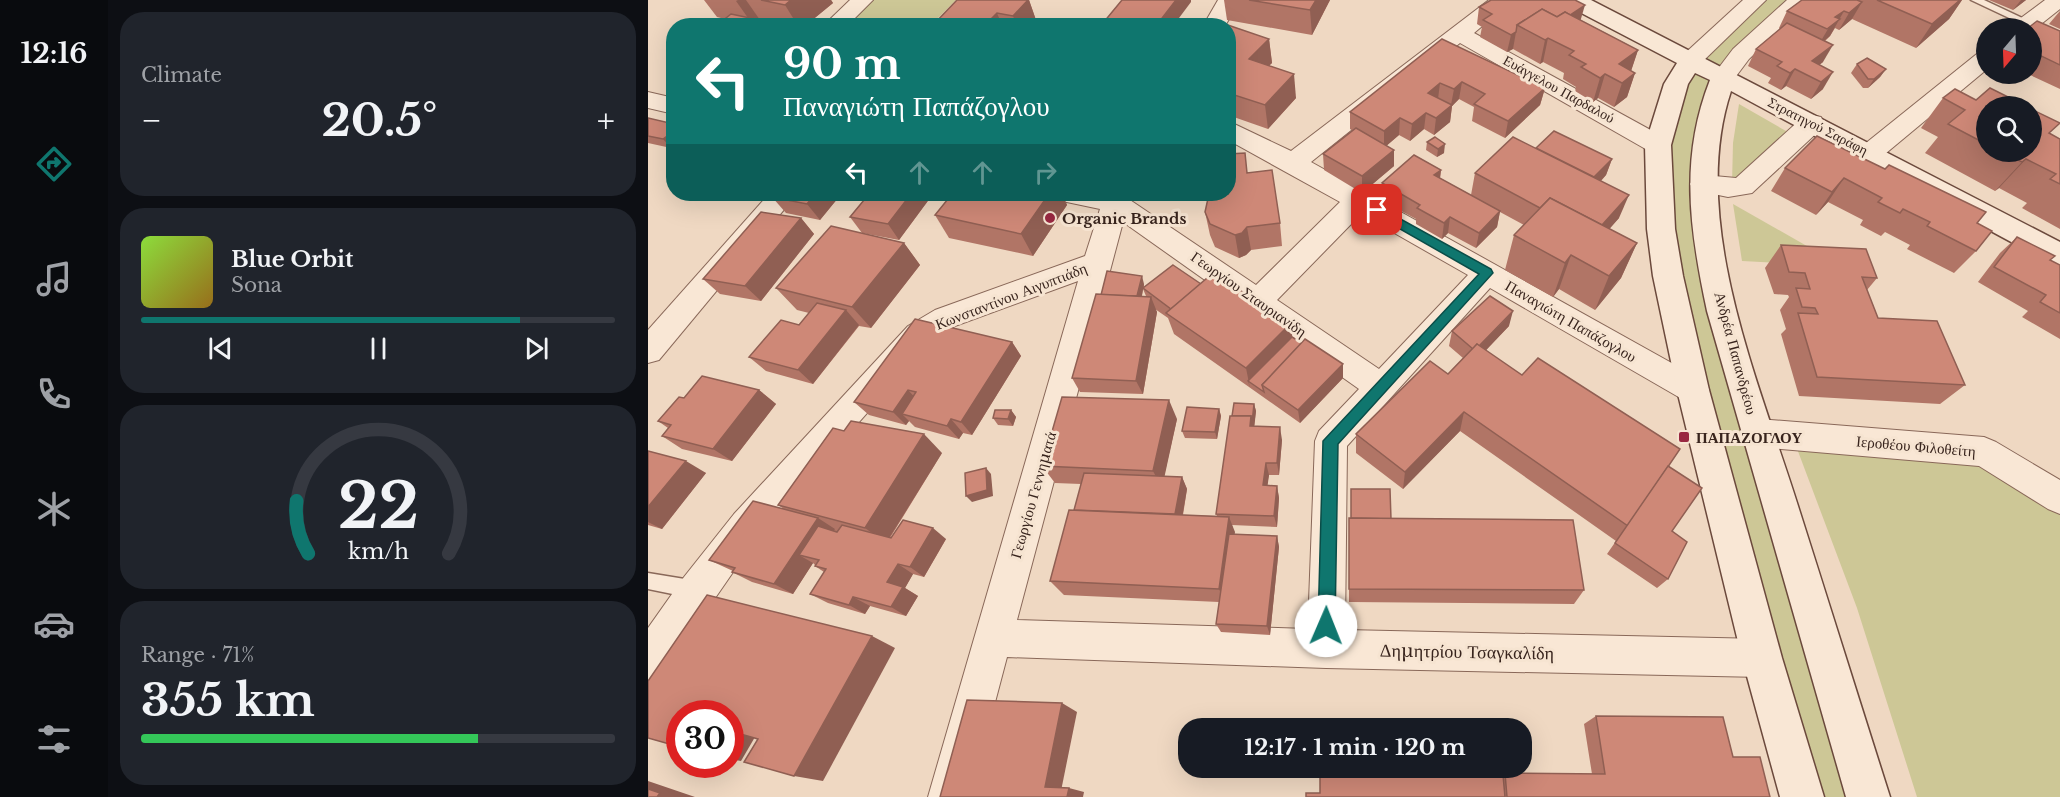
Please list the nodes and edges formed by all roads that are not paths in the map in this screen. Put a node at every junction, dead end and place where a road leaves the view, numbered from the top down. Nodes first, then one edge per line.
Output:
1 (862, 0) edge
2 (1229, 0) edge
3 (1502, 0) edge
4 (1574, 0) edge
5 (1755, 0) edge
6 (1799, 0) edge
7 (1976, 0) edge
8 (2058, 0) edge
9 (843, 18) edge
10 (1219, 18) edge
11 (2010, 18) edge
12 (2035, 18) edge
13 (2042, 30) edge
14 (2049, 32) edge
15 (1460, 34) junction
16 (1690, 60) junction
17 (1976, 66) edge
18 (1723, 78) junction
19 (648, 100) edge
20 (666, 104) edge
21 (1812, 123) junction
22 (1236, 133) edge
23 (1658, 144) junction
24 (1870, 153) junction
25 (1293, 163) junction
26 (1703, 184) junction
27 (1358, 200) junction
28 (778, 201) edge
29 (1116, 201) edge
30 (1121, 201) edge
31 (2060, 255) edge
32 (1097, 263) junction
33 (1487, 273) junction
34 (1259, 300) junction
35 (648, 351) edge
36 (1381, 387) junction
37 (1693, 390) junction
38 (1758, 433) junction
39 (2060, 498) edge
40 (648, 581) edge
41 (697, 590) junction
42 (993, 638) junction
43 (1326, 649) junction
44 (1762, 658) junction
45 (648, 661) edge
46 (949, 797) edge
47 (1802, 797) edge
48 (1868, 797) edge

1 - 9 street
2 - 10 street
3 - 15 street
4 - 16 main road, Στρατηγού Σαράφη
5 - 16 street
6 - 18 street, Ανδρέα Παπανδρέου
7 - 11 lane
8 - 12 street
13 - 14 street
15 - 23 street, Ευάγγελου Παρδαλού
15 - 25 street
16 - 18 main road, Στρατηγού Σαράφη
16 - 23 main road
17 - 24 street
18 - 21 main road, Στρατηγού Σαράφη
18 - 26 main road, Ανδρέα Παπανδρέου
19 - 20 street
21 - 24 main road, Στρατηγού Σαράφη
21 - 26 street
22 - 25 street, Παναγιώτη Παπάζογλου
23 - 37 main road
24 - 31 main road, Στρατηγού Σαράφη
25 - 27 street, Παναγιώτη Παπάζογλου
26 - 38 main road, Ανδρέα Παπανδρέου
27 - 33 street, Παναγιώτη Παπάζογλου
27 - 34 street
28 - 35 street
29 - 32 street, Γεωργίου Γεννηματά
30 - 34 street, Γεωργίου Σταυριανίδη
32 - 41 street, Κωνσταντίνου Αιγυπτιάδη
32 - 42 street, Γεωργίου Γεννηματά
33 - 36 street
33 - 37 street, Παναγιώτη Παπάζογλου
34 - 36 street, Γεωργίου Σταυριανίδη
36 - 43 street
37 - 44 main road
38 - 39 street, Ιεροθέου Φιλοθείτη
38 - 48 main road, Ανδρέα Παπανδρέου
40 - 41 lane
41 - 45 street, Κωνσταντίνου Αιγυπτιάδη
42 - 43 street, Δημητρίου Τσαγκαλίδη
42 - 46 street, Γεωργίου Γεννηματά
43 - 44 street, Δημητρίου Τσαγκαλίδη
44 - 47 main road

